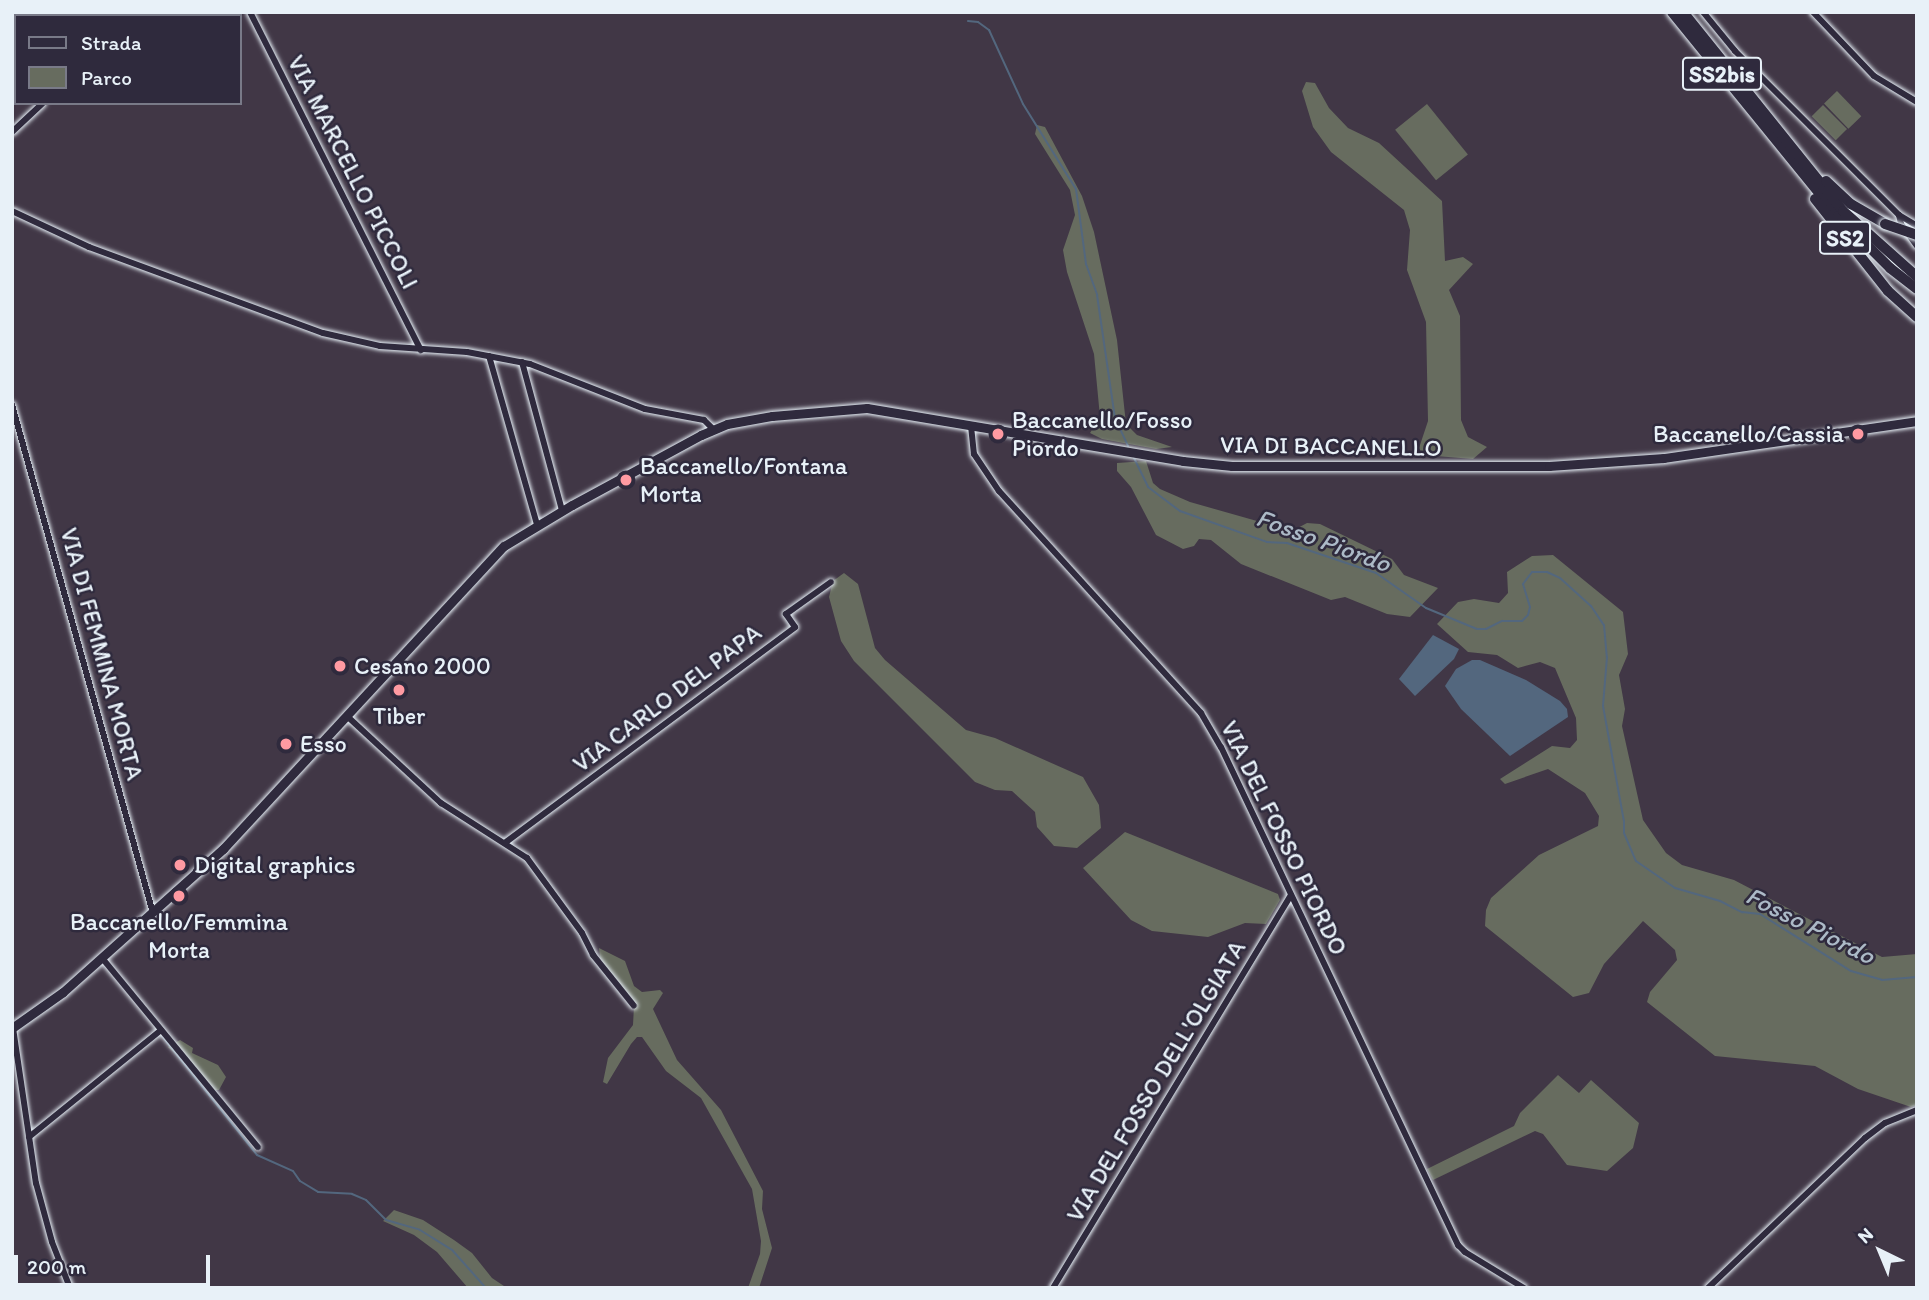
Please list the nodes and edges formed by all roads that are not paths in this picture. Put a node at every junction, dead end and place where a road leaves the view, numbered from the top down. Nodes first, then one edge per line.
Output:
1 (250, 12) edge
2 (1672, 12) edge
3 (1683, 12) edge
4 (1703, 12) edge
5 (1813, 12) edge
6 (1917, 102) edge
7 (41, 105) edge
8 (1768, 125) junction
9 (12, 132) edge
10 (1786, 147) junction
11 (12, 211) edge
12 (1899, 215) junction
13 (1917, 226) edge
14 (1917, 235) edge
15 (1917, 246) edge
16 (1917, 277) edge
17 (1917, 289) edge
18 (1917, 317) edge
19 (421, 350) junction
20 (489, 356) junction
21 (522, 362) junction
22 (12, 405) edge
23 (1917, 421) edge
24 (971, 426) junction
25 (713, 429) junction
26 (562, 510) junction
27 (537, 525) junction
28 (831, 582) dead end
29 (348, 717) junction
30 (506, 842) junction
31 (1291, 895) junction
32 (152, 913) junction
33 (102, 958) junction
34 (634, 1006) dead end
35 (13, 1028) edge
36 (161, 1030) junction
37 (1917, 1110) edge
38 (29, 1138) junction
39 (258, 1147) dead end
40 (70, 1288) edge
41 (1053, 1288) edge
42 (1524, 1288) edge
43 (1708, 1288) edge

1 - 19 street, VIA MARCELLO PICCOLI
2 - 8 highway, SS2bis
3 - 8 highway, SS2bis
4 - 12 street
5 - 6 street
7 - 9 street
8 - 10 highway, SS2bis
10 - 14 highway, SS2, bridge
10 - 16 highway, SS2bis
10 - 17 highway, SS2bis
10 - 18 highway, SS2
11 - 19 street
12 - 13 street
12 - 15 street
19 - 20 street
20 - 21 street
20 - 27 street
21 - 25 street
21 - 26 street
22 - 32 street, VIA DI FEMMINA MORTA
23 - 24 street, VIA DI BACCANELLO
24 - 25 street, VIA DI BACCANELLO
24 - 31 street, VIA DEL FOSSO PIORDO
25 - 26 street, VIA DI BACCANELLO
26 - 27 street, VIA DI BACCANELLO
27 - 29 street, VIA DI BACCANELLO
28 - 30 street, VIA CARLO DEL PAPA
29 - 30 street
29 - 32 street, VIA DI BACCANELLO
30 - 34 street
31 - 41 street, VIA DEL FOSSO DELL'OLGIATA
31 - 42 street, VIA DEL FOSSO PIORDO
32 - 33 street, VIA DI BACCANELLO
33 - 35 street, VIA DI BACCANELLO
33 - 36 street
35 - 38 street
36 - 38 street
36 - 39 street
37 - 43 street
38 - 40 street

